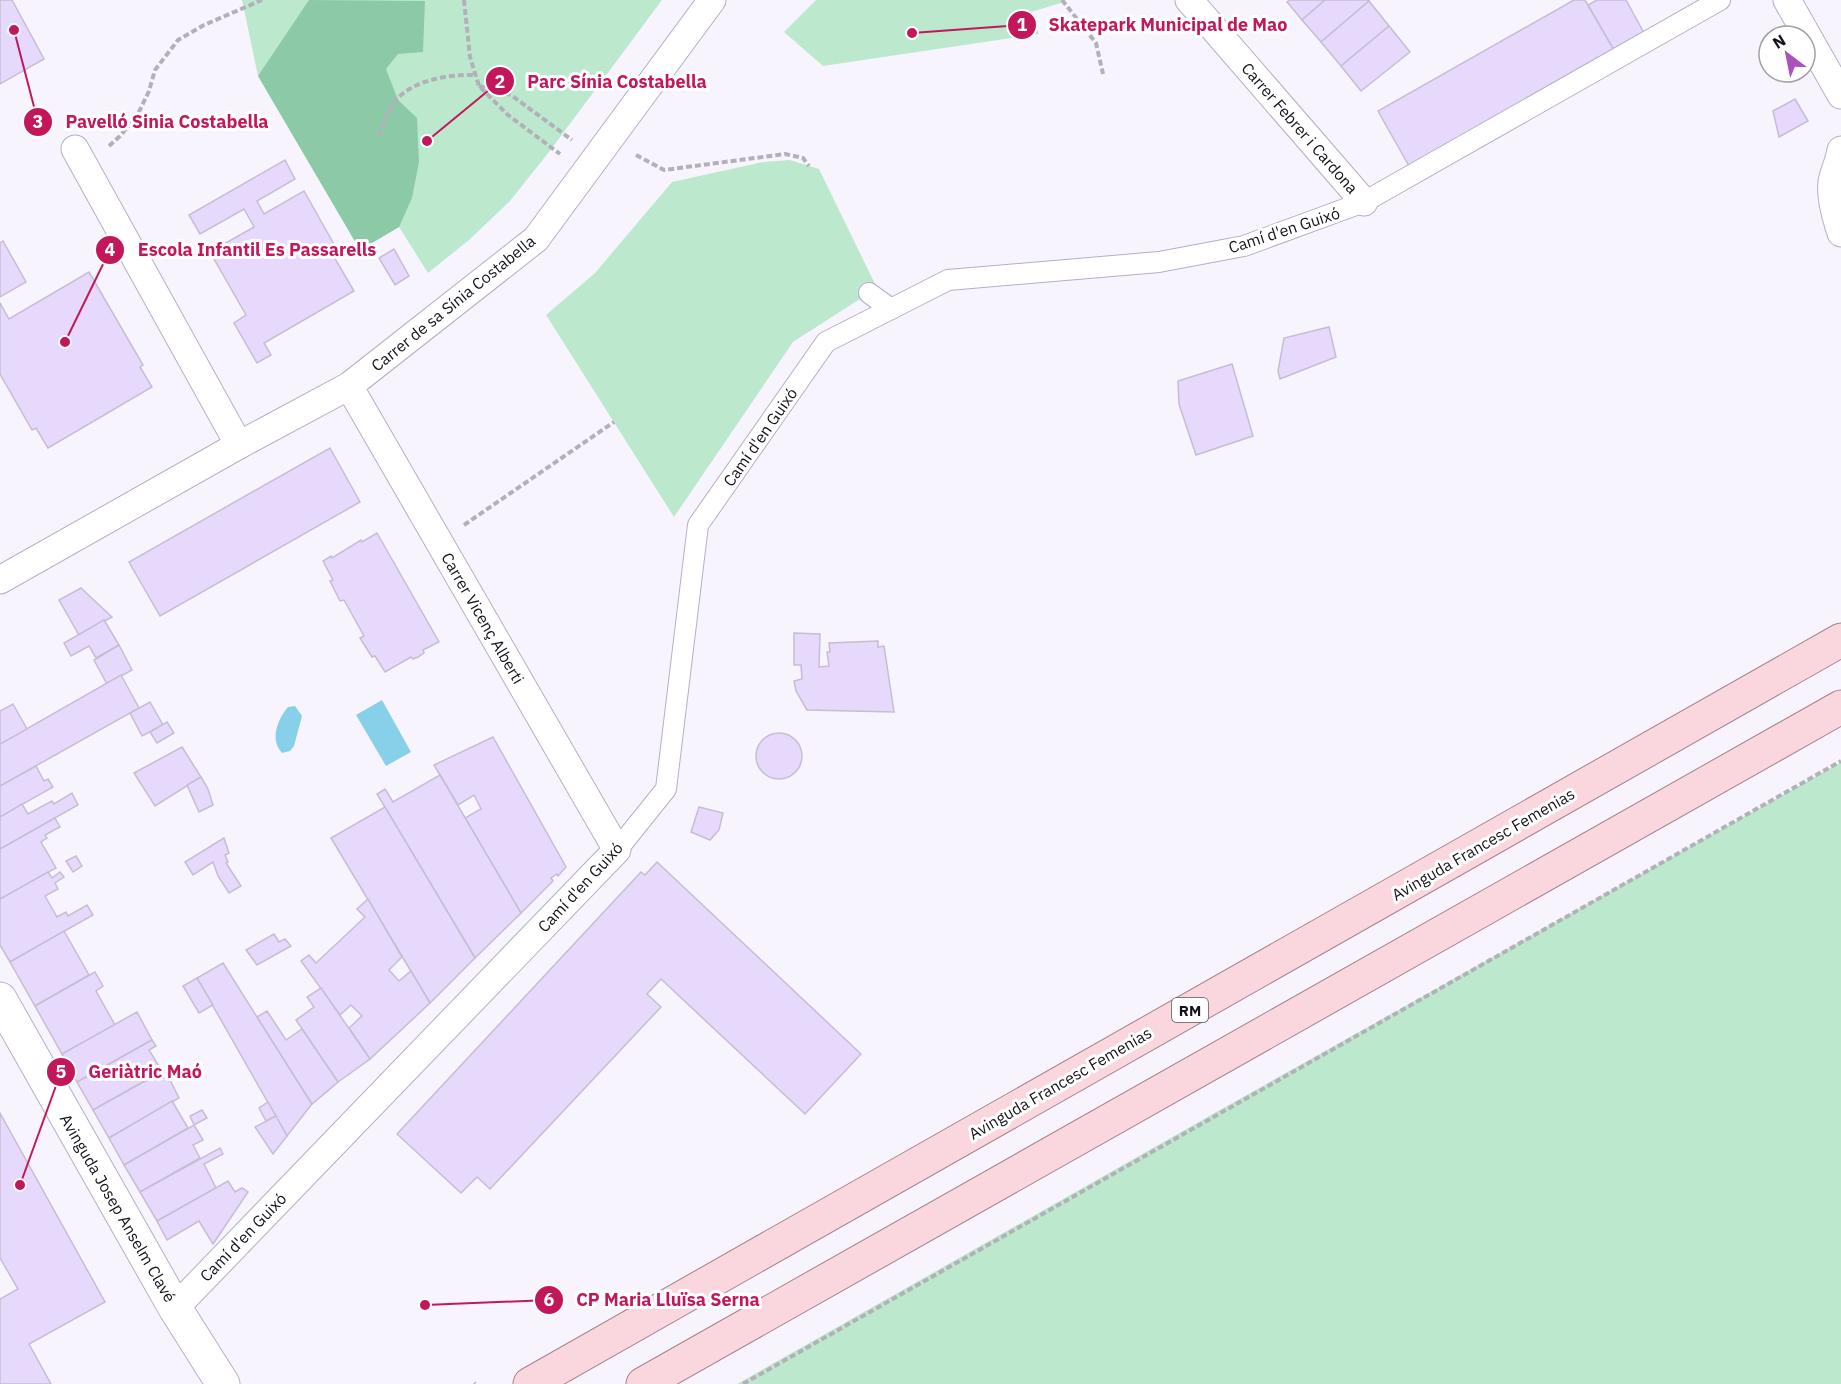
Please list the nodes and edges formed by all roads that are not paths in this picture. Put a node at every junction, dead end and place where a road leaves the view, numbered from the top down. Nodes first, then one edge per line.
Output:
1 (712, 0) edge
2 (1189, 0) edge
3 (1719, 0) edge
4 (1787, 0) edge
5 (1841, 95) edge
6 (75, 149) dead end
7 (1840, 160) edge
8 (1364, 202) junction
9 (1841, 233) edge
10 (869, 294) dead end
11 (891, 309) junction
12 (349, 386) junction
13 (239, 445) junction
14 (0, 580) edge
15 (1841, 640) edge
16 (1841, 707) edge
17 (617, 850) junction
18 (0, 999) edge
19 (175, 1308) junction
20 (223, 1384) edge
21 (530, 1384) edge
22 (644, 1384) edge

1 - 12 street, Carrer de sa Sínia Costabella
2 - 8 street, Carrer Febrer i Cardona
3 - 8 street, Camí d'en Guixó
4 - 5 street
6 - 13 street
7 - 9 street
8 - 11 street, Camí d'en Guixó
10 - 11 street
11 - 17 street, Camí d'en Guixó
12 - 13 street, Carrer de sa Sínia Costabella
12 - 17 street, Carrer Vicenç Alberti
13 - 14 street, Carrer de sa Sínia Costabella
15 - 21 main road, Avinguda Francesc Femenias / RM
16 - 22 main road
17 - 19 street, Camí d'en Guixó
18 - 19 street, Avinguda Josep Anselm Clavé
19 - 20 street, Avinguda Josep Anselm Clavé

